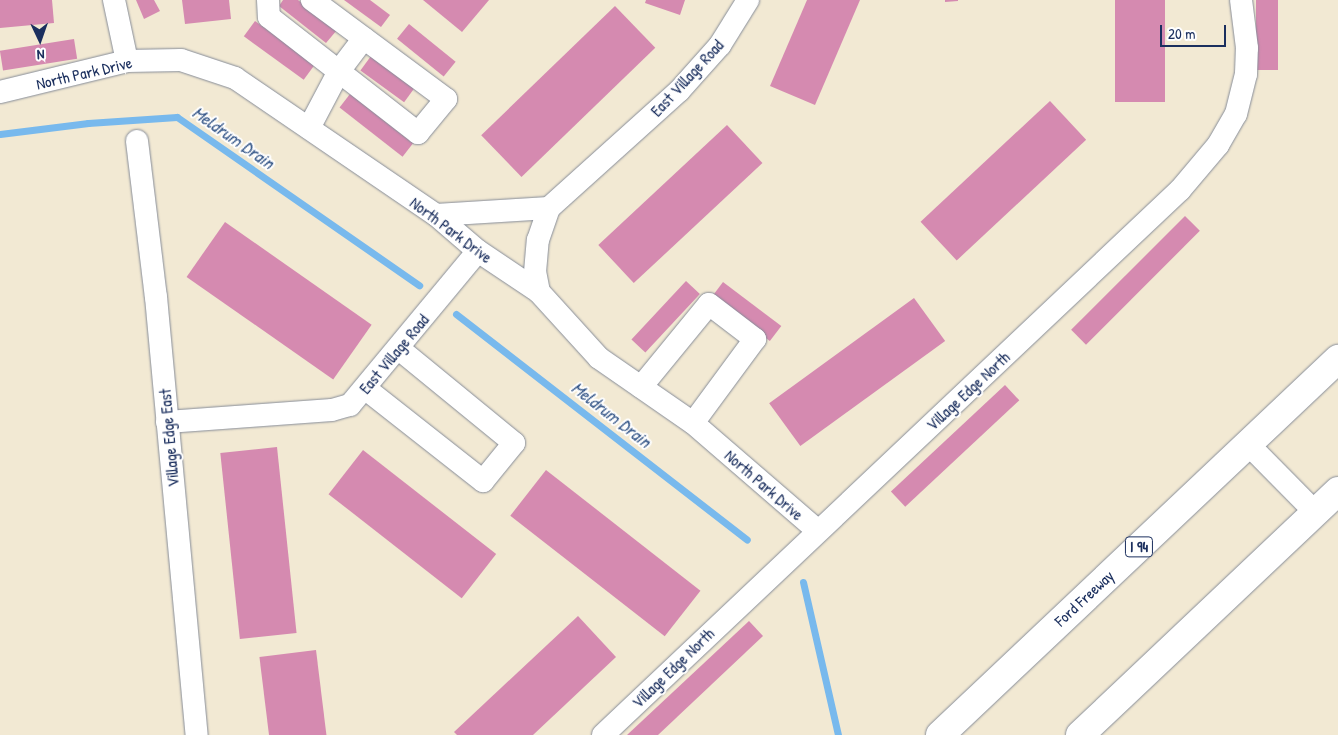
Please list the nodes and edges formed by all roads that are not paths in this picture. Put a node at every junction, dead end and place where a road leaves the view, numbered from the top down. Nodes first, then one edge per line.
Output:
1 (114, 0) edge
2 (268, 0) edge
3 (312, 0) edge
4 (748, 0) edge
5 (1241, 0) edge
6 (364, 38) junction
7 (127, 61) junction
8 (339, 71) junction
9 (0, 92) edge
10 (310, 128) junction
11 (137, 141) dead end
12 (549, 208) junction
13 (436, 215) junction
14 (478, 251) junction
15 (538, 292) junction
16 (399, 348) junction
17 (1338, 359) edge
18 (641, 387) junction
19 (366, 389) junction
20 (167, 422) junction
21 (693, 423) junction
22 (1248, 444) junction
23 (1338, 490) edge
24 (1315, 512) junction
25 (818, 531) junction
26 (197, 735) edge
27 (603, 735) edge
28 (940, 735) edge
29 (1080, 735) edge

1 - 7 street
2 - 8 street
3 - 6 street
4 - 12 street, East Village Road
5 - 25 street, Village Edge North
6 - 8 street
6 - 8 street
7 - 9 street, North Park Drive
7 - 10 street, North Park Drive
8 - 10 street
10 - 13 street, North Park Drive
11 - 20 street, Village Edge East
12 - 13 street
12 - 15 street, East Village Road
13 - 14 street, North Park Drive
14 - 15 street, North Park Drive
14 - 16 street, East Village Road
15 - 18 street, North Park Drive
16 - 19 street, East Village Road
16 - 19 street
17 - 22 highway, Ford Freeway / I 94
18 - 21 street, North Park Drive
18 - 21 street
19 - 20 street, East Village Road
20 - 26 street, Village Edge East
21 - 25 street, North Park Drive
22 - 24 street
22 - 28 highway, Ford Freeway / I 94
23 - 24 highway
24 - 29 highway
25 - 27 street, Village Edge North

